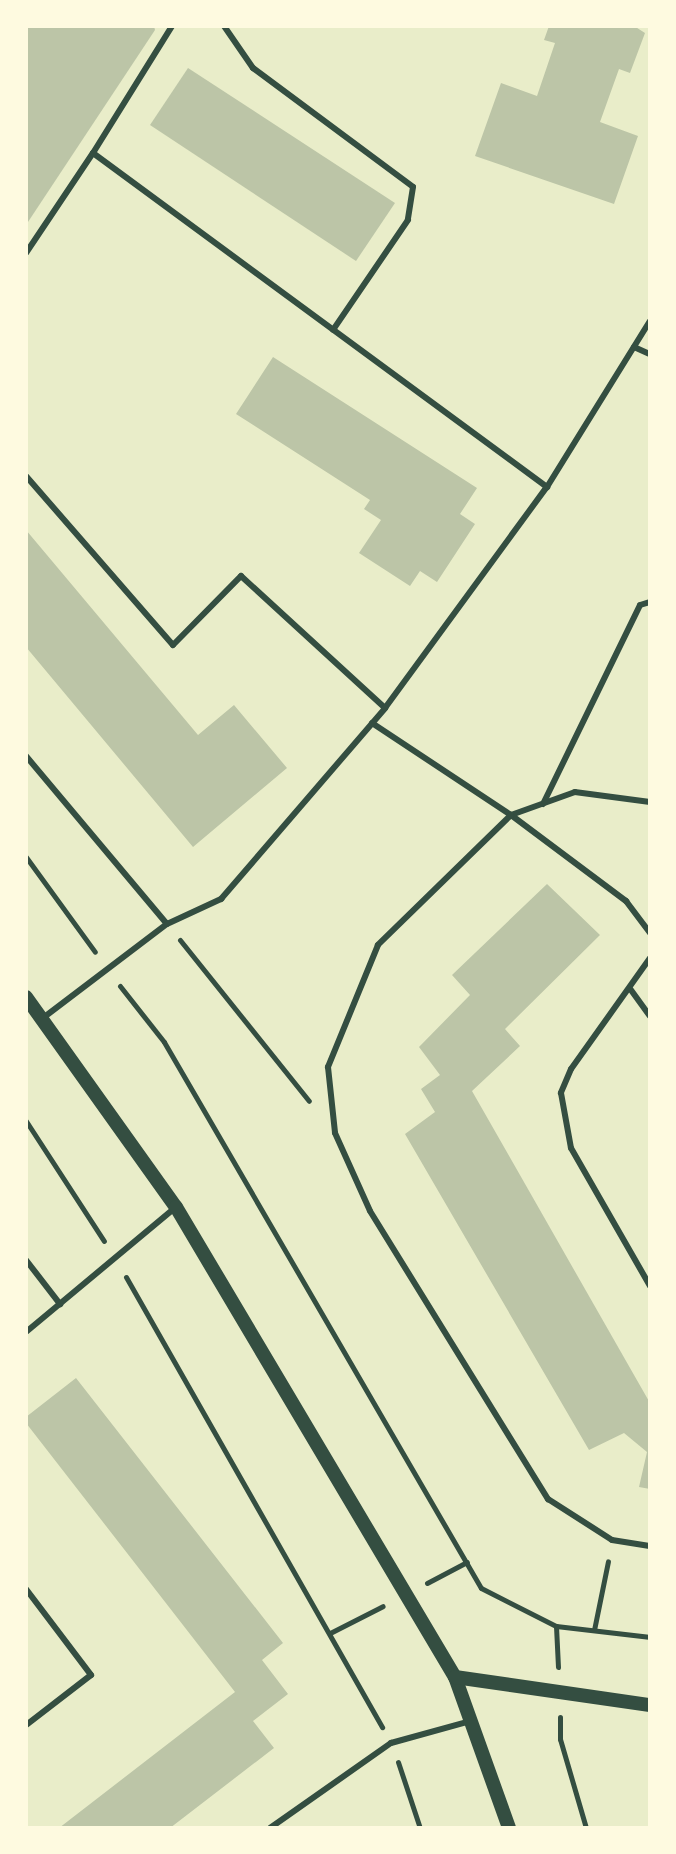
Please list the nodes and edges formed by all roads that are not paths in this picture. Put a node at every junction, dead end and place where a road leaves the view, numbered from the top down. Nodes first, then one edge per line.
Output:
1 (172, 26) edge
2 (224, 26) edge
3 (93, 153) junction
4 (26, 253) edge
5 (650, 321) edge
6 (333, 330) junction
7 (634, 347) junction
8 (650, 354) edge
9 (26, 476) edge
10 (547, 487) junction
11 (650, 602) edge
12 (385, 708) junction
13 (372, 723) junction
14 (26, 756) edge
15 (650, 802) edge
16 (543, 804) junction
17 (511, 815) junction
18 (167, 924) junction
19 (650, 933) edge
20 (650, 958) edge
21 (631, 990) junction
22 (26, 997) edge
23 (650, 1016) edge
24 (43, 1018) junction
25 (176, 1207) junction
26 (26, 1260) edge
27 (650, 1286) edge
28 (60, 1304) junction
29 (26, 1332) edge
30 (650, 1546) edge
31 (26, 1589) edge
32 (455, 1677) junction
33 (650, 1705) edge
34 (471, 1721) junction
35 (26, 1725) edge
36 (270, 1828) edge
37 (509, 1828) edge

1 - 3 lane
2 - 6 lane
3 - 4 lane
3 - 6 lane
5 - 7 lane
6 - 10 lane
7 - 8 lane
7 - 10 lane
9 - 12 lane
10 - 12 lane
11 - 16 lane
12 - 13 lane
13 - 17 lane
13 - 18 lane
14 - 18 lane
15 - 16 lane
16 - 17 lane
17 - 19 lane
17 - 30 lane
18 - 24 lane
20 - 21 lane
21 - 23 lane
21 - 27 lane
22 - 24 street
24 - 25 street
25 - 28 lane
25 - 32 street
26 - 28 lane
28 - 29 lane
31 - 35 lane
32 - 33 street
32 - 34 street
34 - 36 lane
34 - 37 street

